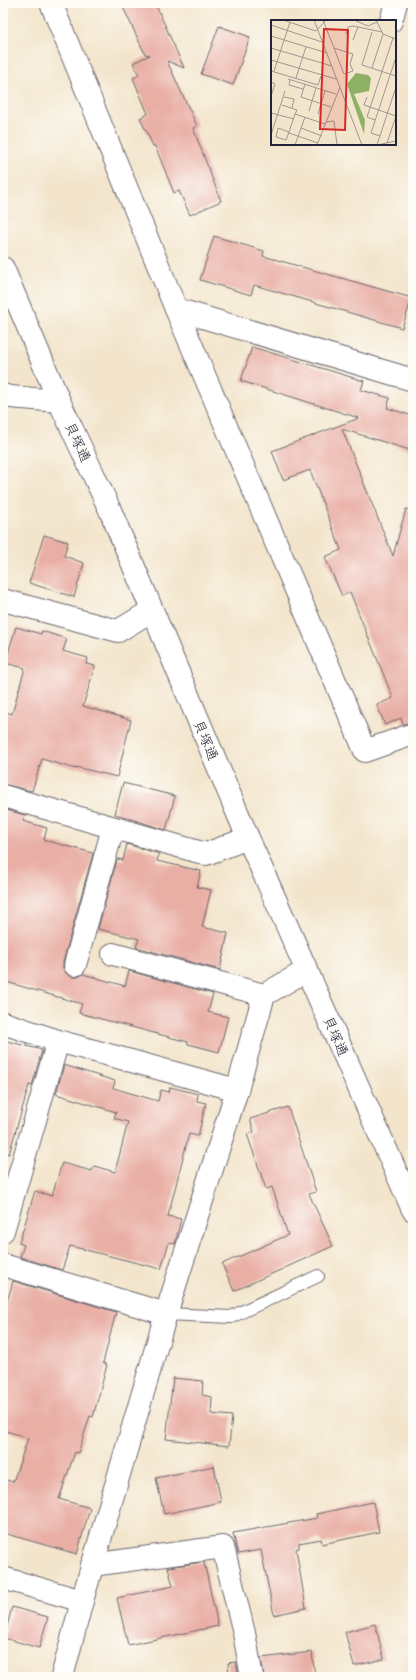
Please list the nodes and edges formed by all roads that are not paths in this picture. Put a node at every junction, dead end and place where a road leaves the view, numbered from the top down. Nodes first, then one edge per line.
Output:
1 (51, 3) edge
2 (396, 3) edge
3 (392, 20) edge
4 (3, 268) edge
5 (176, 309) junction
6 (413, 380) edge
7 (3, 396) edge
8 (59, 401) junction
9 (3, 600) edge
10 (151, 611) junction
11 (413, 734) edge
12 (3, 796) edge
13 (113, 828) junction
14 (248, 838) junction
15 (113, 954) dead end
16 (75, 965) dead end
17 (307, 970) junction
18 (264, 995) junction
19 (3, 1023) edge
20 (58, 1041) junction
21 (237, 1090) junction
22 (413, 1210) edge
23 (3, 1231) edge
24 (3, 1265) edge
25 (318, 1276) dead end
26 (166, 1314) junction
27 (92, 1565) junction
28 (3, 1578) edge
29 (82, 1601) junction
30 (62, 1677) edge
31 (252, 1677) edge

1 - 5 street
2 - 3 street
4 - 8 street, 貝塚通
5 - 6 street
5 - 11 street
7 - 8 street
8 - 10 street, 貝塚通
9 - 10 street
10 - 14 street, 貝塚通
12 - 13 street
13 - 14 street
13 - 16 street
14 - 17 street, 貝塚通
15 - 18 street
17 - 18 street
17 - 22 street, 貝塚通
18 - 21 street
19 - 20 street
20 - 21 street
20 - 23 street
21 - 26 street
24 - 26 street
25 - 26 lane
26 - 27 street
27 - 29 street
27 - 31 street
28 - 29 street
29 - 30 street

